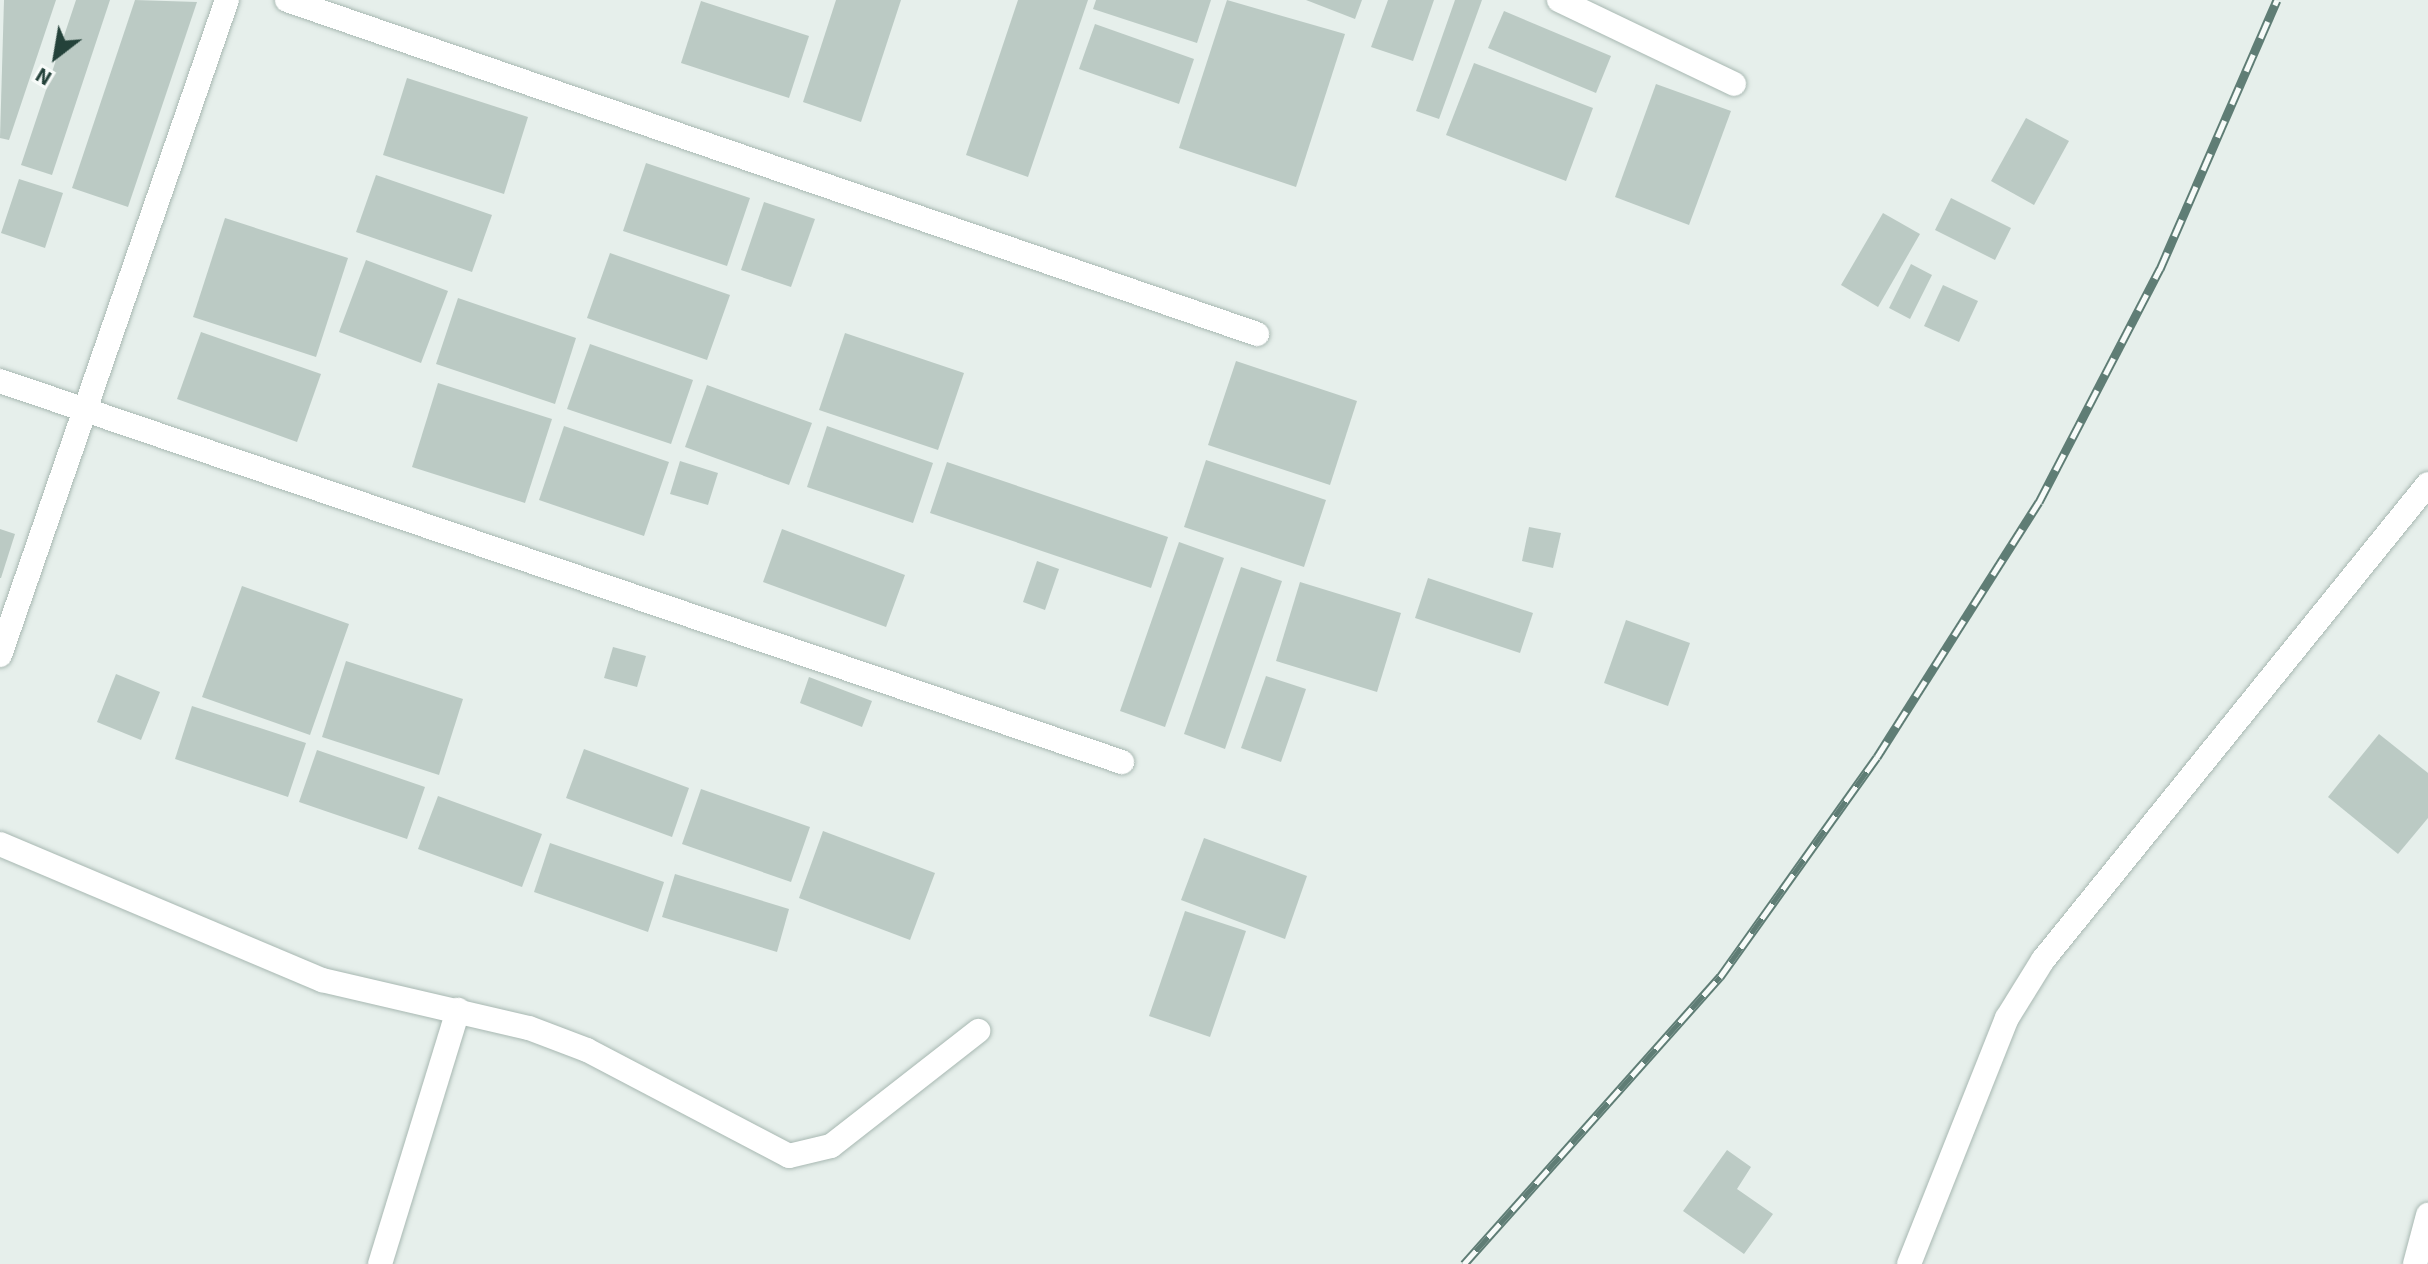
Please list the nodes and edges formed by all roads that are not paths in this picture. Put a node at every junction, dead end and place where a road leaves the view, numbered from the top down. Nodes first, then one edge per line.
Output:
1 (227, 0) edge
2 (287, 0) edge
3 (1559, 0) edge
4 (1734, 84) dead end
5 (1257, 334) dead end
6 (0, 381) edge
7 (86, 408) junction
8 (2428, 484) edge
9 (0, 655) edge
10 (1122, 762) dead end
11 (0, 844) edge
12 (458, 1010) junction
13 (978, 1031) dead end
14 (2428, 1215) edge
15 (380, 1264) edge
16 (1909, 1264) edge
17 (2415, 1264) edge

1 - 7 street
2 - 5 street
3 - 4 street
6 - 7 street
7 - 9 street
7 - 10 street
8 - 16 street
11 - 12 street
12 - 13 street
12 - 15 street
14 - 17 street

